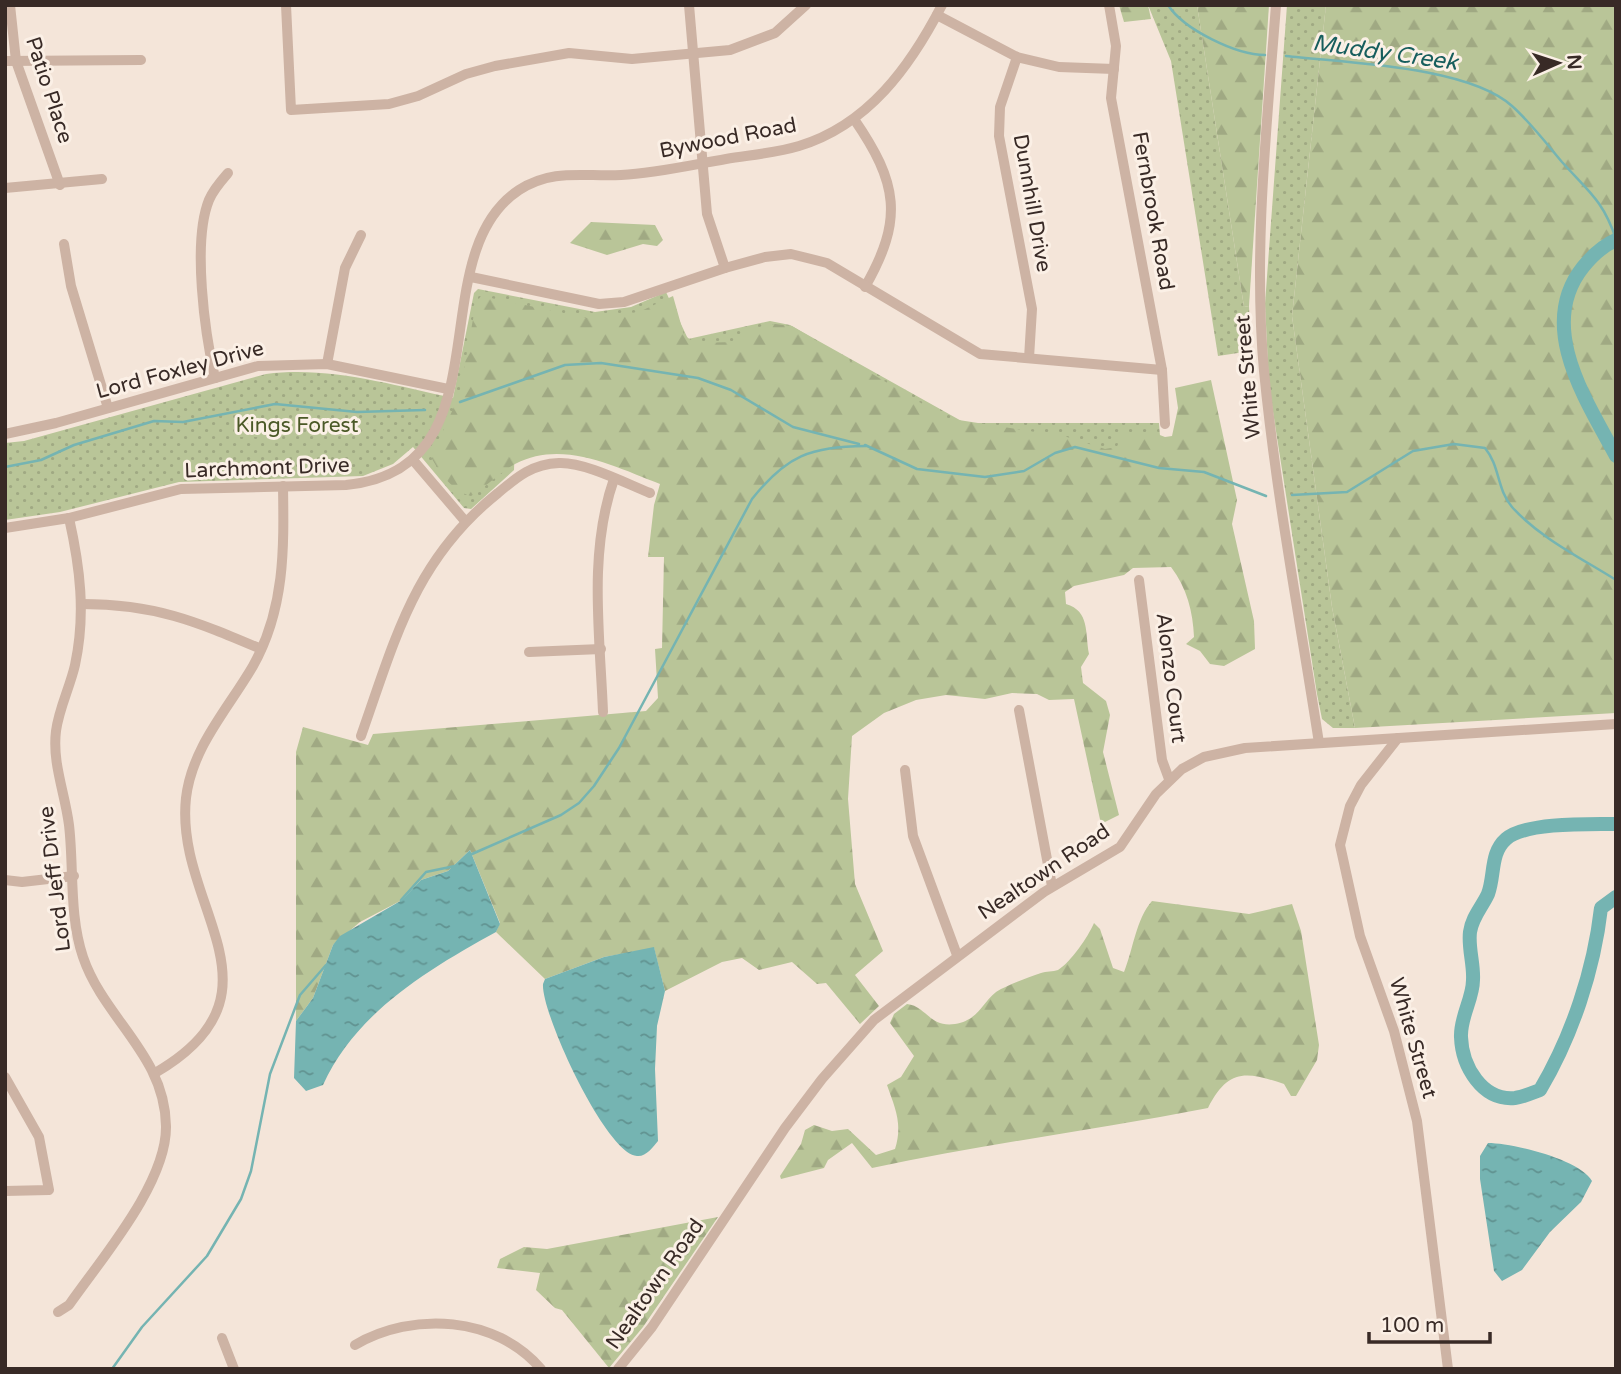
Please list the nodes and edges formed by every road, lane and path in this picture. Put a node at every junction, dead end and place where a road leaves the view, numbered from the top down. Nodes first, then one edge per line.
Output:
1 (10, 5) edge
2 (286, 5) edge
3 (689, 5) edge
4 (806, 5) edge
5 (1109, 5) edge
6 (1276, 5) edge
7 (939, 10) edge
8 (694, 55) junction
9 (1017, 57) junction
10 (141, 60) dead end
11 (10, 61) edge
12 (1114, 69) junction
13 (854, 118) junction
14 (702, 163) junction
15 (228, 173) dead end
16 (585, 173) joint
17 (102, 179) dead end
18 (60, 184) junction
19 (5, 188) edge
20 (361, 235) dead end
21 (64, 244) dead end
22 (725, 268) junction
23 (471, 277) junction
24 (865, 288) junction
25 (1029, 358) junction
26 (327, 364) junction
27 (1162, 370) junction
28 (215, 378) junction
29 (449, 389) junction
30 (108, 408) junction
31 (1165, 424) dead end
32 (5, 434) edge
33 (413, 460) junction
34 (614, 479) junction
35 (283, 486) junction
36 (650, 493) dead end
37 (69, 518) junction
38 (465, 521) junction
39 (5, 528) edge
40 (1139, 580) dead end
41 (82, 604) junction
42 (261, 649) junction
43 (601, 649) junction
44 (529, 652) dead end
45 (1019, 710) dead end
46 (603, 712) dead end
47 (1616, 724) edge
48 (361, 736) dead end
49 (1398, 738) junction
50 (1319, 743) junction
51 (905, 770) dead end
52 (1169, 779) junction
53 (74, 876) junction
54 (5, 880) edge
55 (1052, 886) junction
56 (957, 955) junction
57 (156, 1073) junction
58 (5, 1077) edge
59 (5, 1191) edge
60 (58, 1311) dead end
61 (222, 1338) dead end
62 (355, 1345) dead end
63 (234, 1369) edge
64 (541, 1369) edge
65 (618, 1369) edge
66 (1448, 1369) edge

1 - 11 street, Patio Place
2 - 8 street
3 - 8 street
4 - 8 street
5 - 12 street, Fernbrook Road
6 - 50 street, White Street
7 - 9 street
7 - 13 street, Bywood Road
8 - 14 street
9 - 12 street
9 - 25 street, Dunnhill Drive
10 - 11 street
11 - 18 street, Patio Place
12 - 27 street, Fernbrook Road
13 - 14 street, Bywood Road
13 - 24 street
14 - 16 street, Bywood Road
14 - 22 street
15 - 28 street
16 - 23 street, Larchmont Drive
17 - 18 street
18 - 19 street
20 - 26 street
21 - 30 street
22 - 23 street
22 - 24 street
23 - 29 street, Larchmont Drive
24 - 25 street
25 - 27 street
26 - 28 street, Lord Foxley Drive
26 - 29 street, Lord Foxley Drive
27 - 31 street, Fernbrook Road
28 - 30 street, Lord Foxley Drive
29 - 33 street, Larchmont Drive
30 - 32 street, Lord Foxley Drive
33 - 35 street, Larchmont Drive
33 - 38 street
34 - 36 street
34 - 38 street
34 - 43 street
35 - 37 street, Larchmont Drive
35 - 42 street
37 - 39 street, Larchmont Drive
37 - 41 street, Lord Jeff Drive
38 - 48 street
40 - 52 street, Alonzo Court
41 - 42 street
41 - 53 street, Lord Jeff Drive
42 - 57 street
43 - 44 street
43 - 46 street
45 - 55 street
47 - 49 street, Nealtown Road
49 - 50 street, Nealtown Road
49 - 66 street, White Street
50 - 52 street, Nealtown Road
51 - 56 street
52 - 55 street, Nealtown Road
53 - 54 street
53 - 57 street, Lord Jeff Drive
55 - 56 street, Nealtown Road
56 - 65 street, Nealtown Road
57 - 60 street, Lord Jeff Drive
58 - 59 street
61 - 63 street
62 - 64 street

